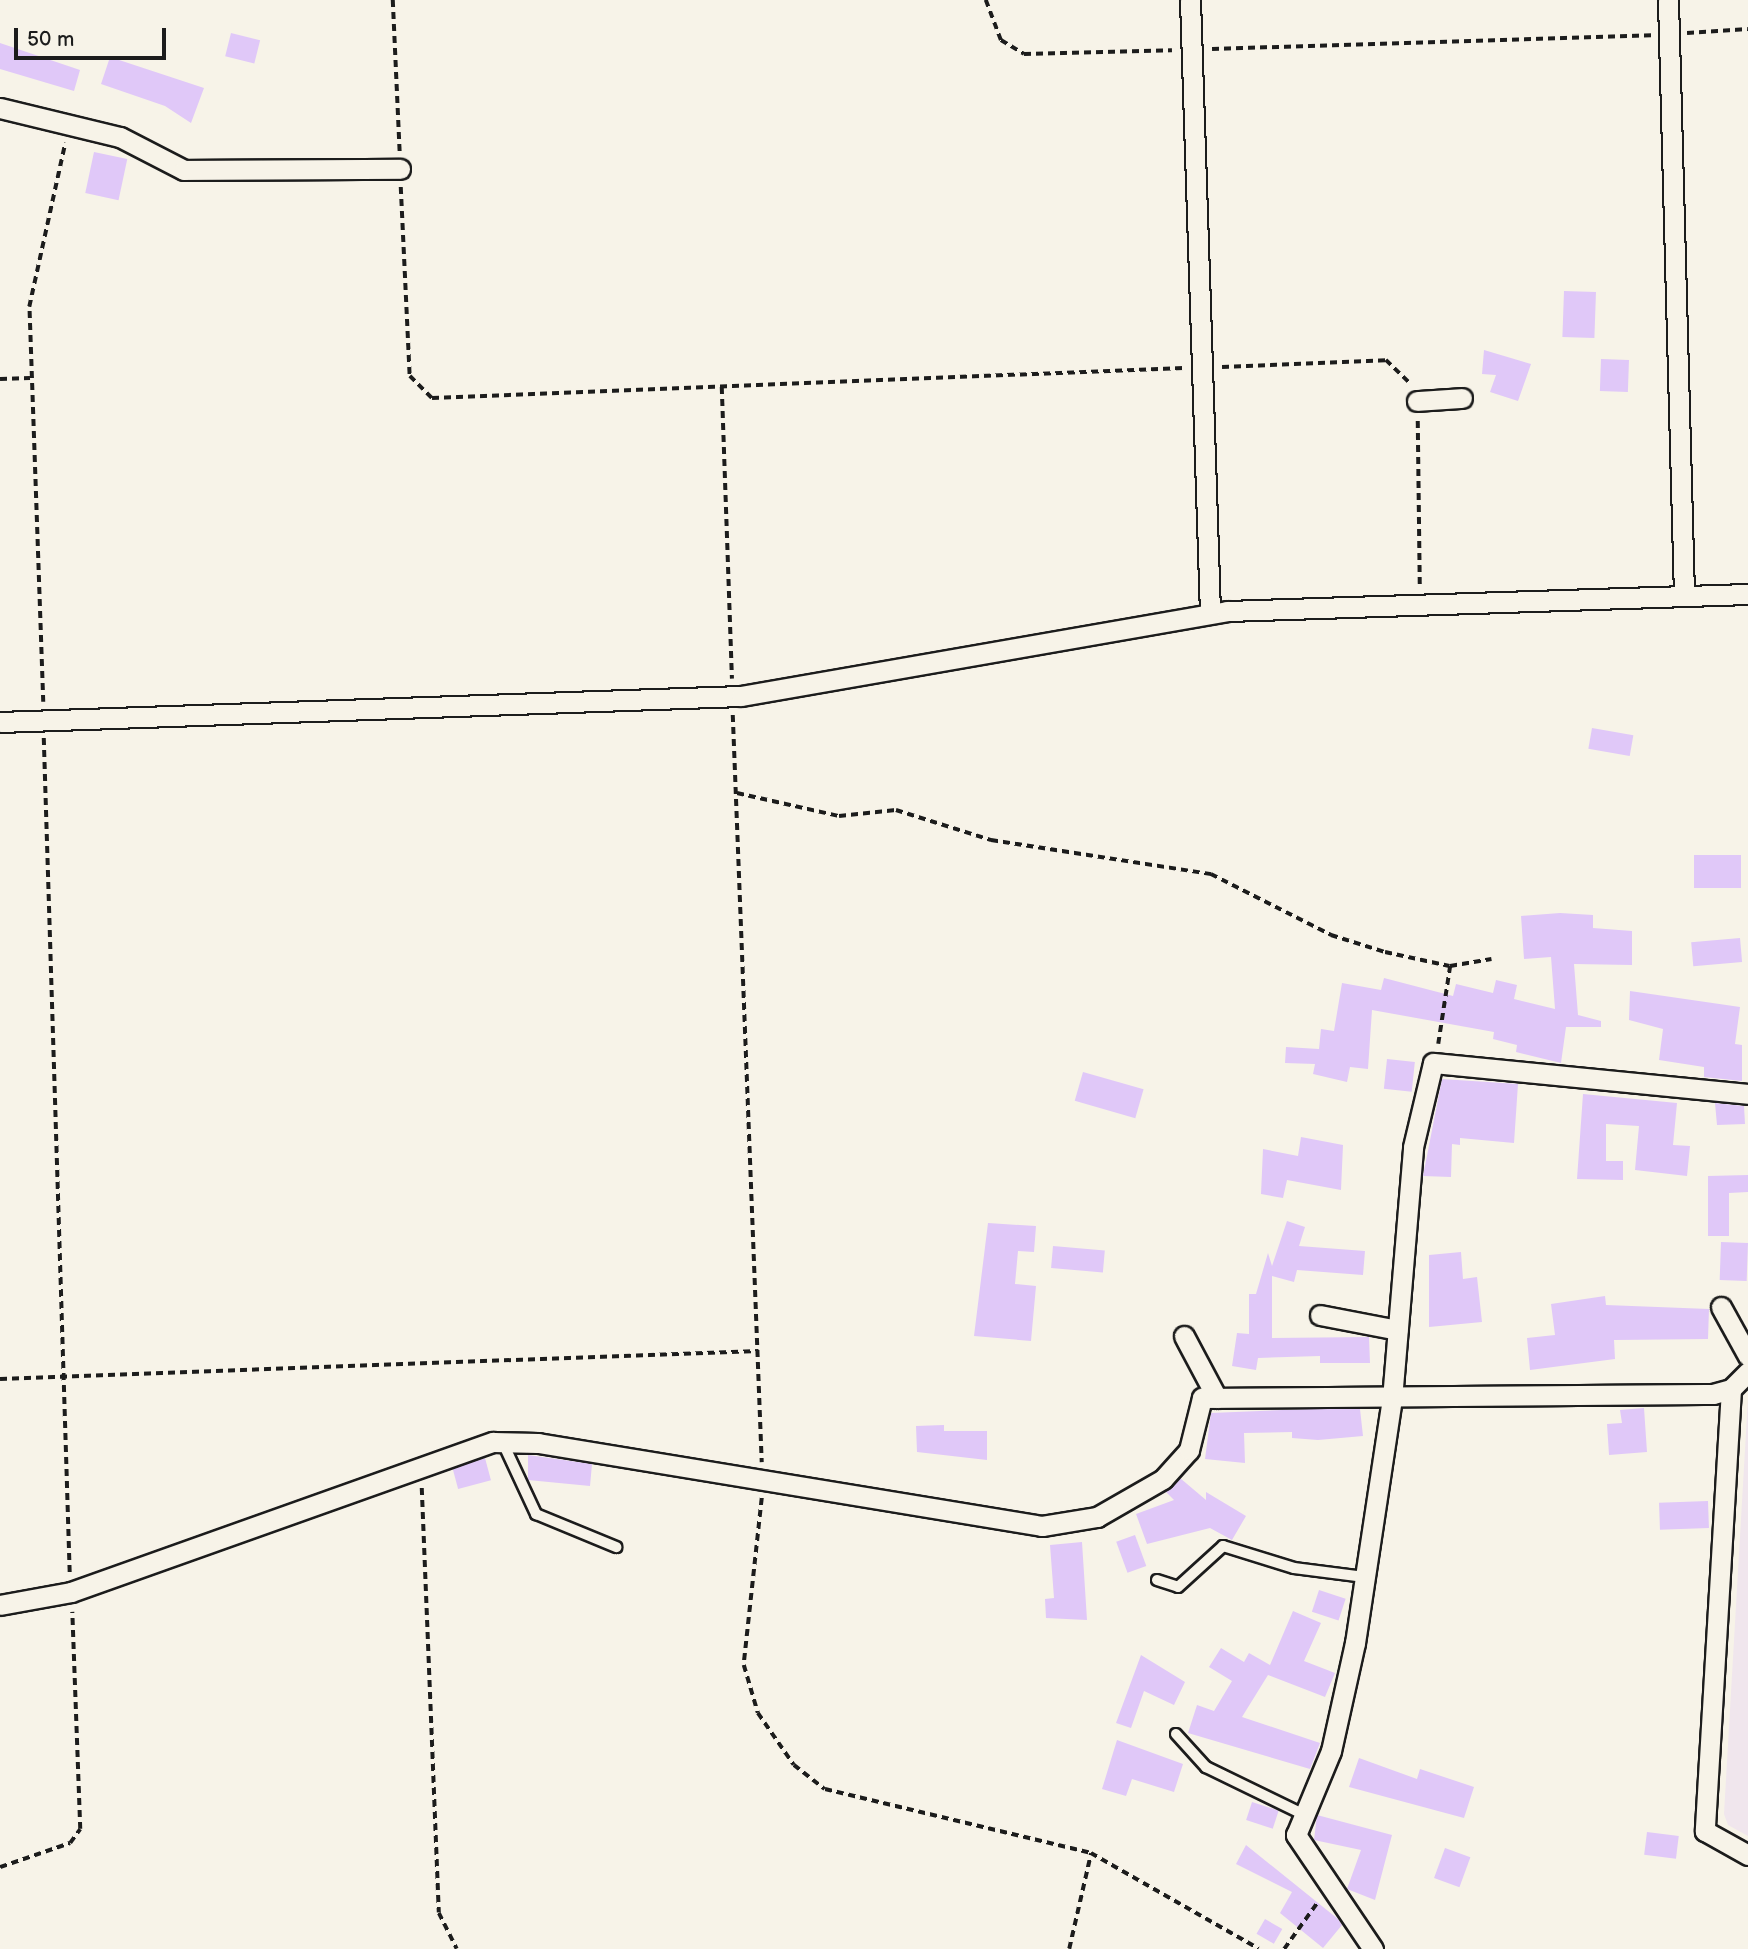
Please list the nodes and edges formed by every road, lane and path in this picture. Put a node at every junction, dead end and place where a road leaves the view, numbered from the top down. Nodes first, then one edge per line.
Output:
1 (393, 0) edge
2 (986, 0) edge
3 (1190, 0) edge
4 (1668, 0) edge
5 (1748, 29) edge
6 (1669, 34) junction
7 (1192, 50) junction
8 (0, 108) edge
9 (68, 128) junction
10 (400, 169) junction
11 (1203, 368) junction
12 (30, 378) junction
13 (0, 379) edge
14 (722, 387) junction
15 (1462, 398) dead end
16 (1417, 401) junction
17 (1748, 594) edge
18 (1684, 596) junction
19 (1420, 605) junction
20 (1210, 613) junction
21 (733, 696) junction
22 (44, 720) junction
23 (0, 722) edge
24 (736, 792) junction
25 (1491, 959) dead end
26 (1450, 966) junction
27 (1436, 1063) junction
28 (1748, 1094) edge
29 (1721, 1307) dead end
30 (1320, 1315) dead end
31 (1398, 1330) junction
32 (1184, 1336) dead end
33 (758, 1351) junction
34 (1748, 1356) edge
35 (1748, 1372) edge
36 (64, 1377) junction
37 (0, 1379) edge
38 (1731, 1389) junction
39 (1217, 1398) junction
40 (1392, 1399) junction
41 (502, 1441) junction
42 (421, 1465) junction
43 (763, 1478) junction
44 (616, 1547) dead end
45 (1363, 1577) junction
46 (1157, 1580) dead end
47 (71, 1592) junction
48 (0, 1605) edge
49 (1176, 1734) dead end
50 (1303, 1814) junction
51 (1091, 1853) junction
52 (1748, 1855) edge
53 (0, 1867) edge
54 (1328, 1886) junction
55 (457, 1949) edge
56 (1069, 1949) edge
57 (1259, 1949) edge
58 (1284, 1949) edge
59 (1373, 1949) edge

1 - 10 path
2 - 7 path
3 - 7 street
4 - 6 street
5 - 6 path
6 - 7 path
6 - 18 street
7 - 11 street
8 - 9 street
9 - 10 street
9 - 12 path
10 - 14 path
11 - 14 path
11 - 16 path
11 - 20 street
12 - 13 path
12 - 22 path
14 - 21 path
15 - 16 street
16 - 19 path
17 - 18 street
18 - 19 street
19 - 20 street
20 - 21 street
21 - 22 street
21 - 24 path
22 - 23 street
22 - 36 path
24 - 26 path
24 - 33 path
25 - 26 path
26 - 27 path
27 - 28 street
27 - 31 street
29 - 34 street
30 - 31 street
31 - 40 street
32 - 39 street
33 - 36 path
33 - 43 path
35 - 38 street
36 - 37 path
36 - 47 path
38 - 40 street
38 - 52 street
39 - 40 street
39 - 43 street
40 - 45 street
41 - 42 street
41 - 43 street
41 - 44 lane
42 - 47 street
42 - 55 path
43 - 51 path
45 - 46 lane
45 - 50 street
47 - 48 street
47 - 53 path
49 - 50 lane
50 - 54 street
51 - 56 path
51 - 57 path
54 - 58 path
54 - 59 street

